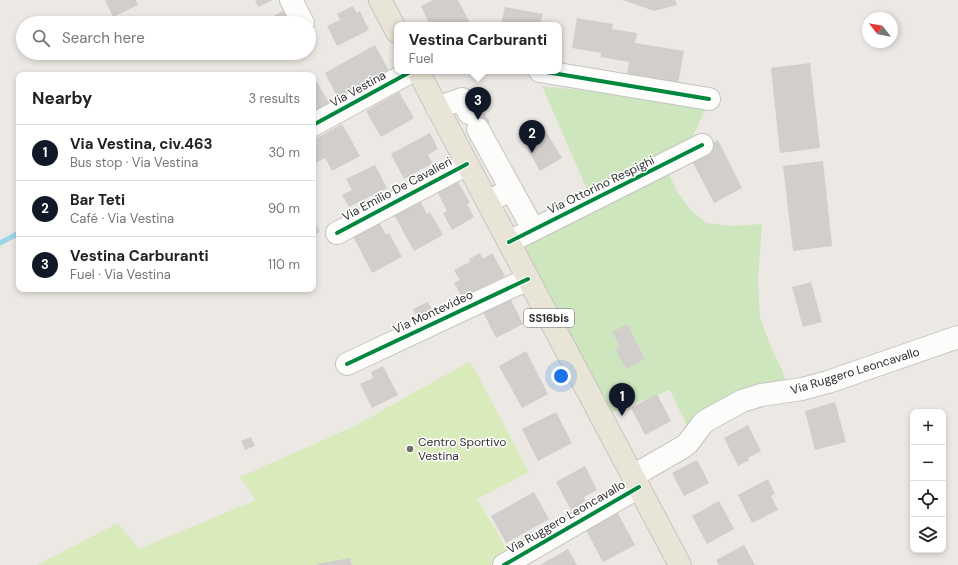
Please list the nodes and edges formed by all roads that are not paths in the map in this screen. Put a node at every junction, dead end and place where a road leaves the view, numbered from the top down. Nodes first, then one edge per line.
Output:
1 (291, 0) edge
2 (380, 0) edge
3 (299, 16) edge
4 (394, 26) edge
5 (406, 74) edge
6 (420, 74) edge
7 (558, 74) edge
8 (709, 99) dead end
9 (437, 108) junction
10 (316, 123) edge
11 (702, 145) dead end
12 (467, 164) junction
13 (511, 189) junction
14 (488, 202) junction
15 (533, 230) junction
16 (337, 233) dead end
17 (509, 242) junction
18 (528, 279) junction
19 (958, 337) edge
20 (347, 364) dead end
21 (636, 481) junction
22 (504, 565) edge
23 (680, 565) edge

1 - 3 street
2 - 4 main road
5 - 10 street, Via Vestina
6 - 9 main road, SS16bis
7 - 8 street
9 - 12 main road, SS16bis
9 - 13 street
11 - 15 street, Via Ottorino Respighi
12 - 14 main road, SS16bis
12 - 16 street, Via Emilio De Cavalieri
13 - 14 street
13 - 15 street
14 - 17 main road, SS16bis
15 - 17 street, Via Ottorino Respighi
17 - 18 main road, SS16bis
18 - 20 street, Via Montevideo
18 - 21 main road, SS16bis
19 - 21 street, Via Ruggero Leoncavallo
21 - 22 street, Via Ruggero Leoncavallo
21 - 23 main road, SS16bis

